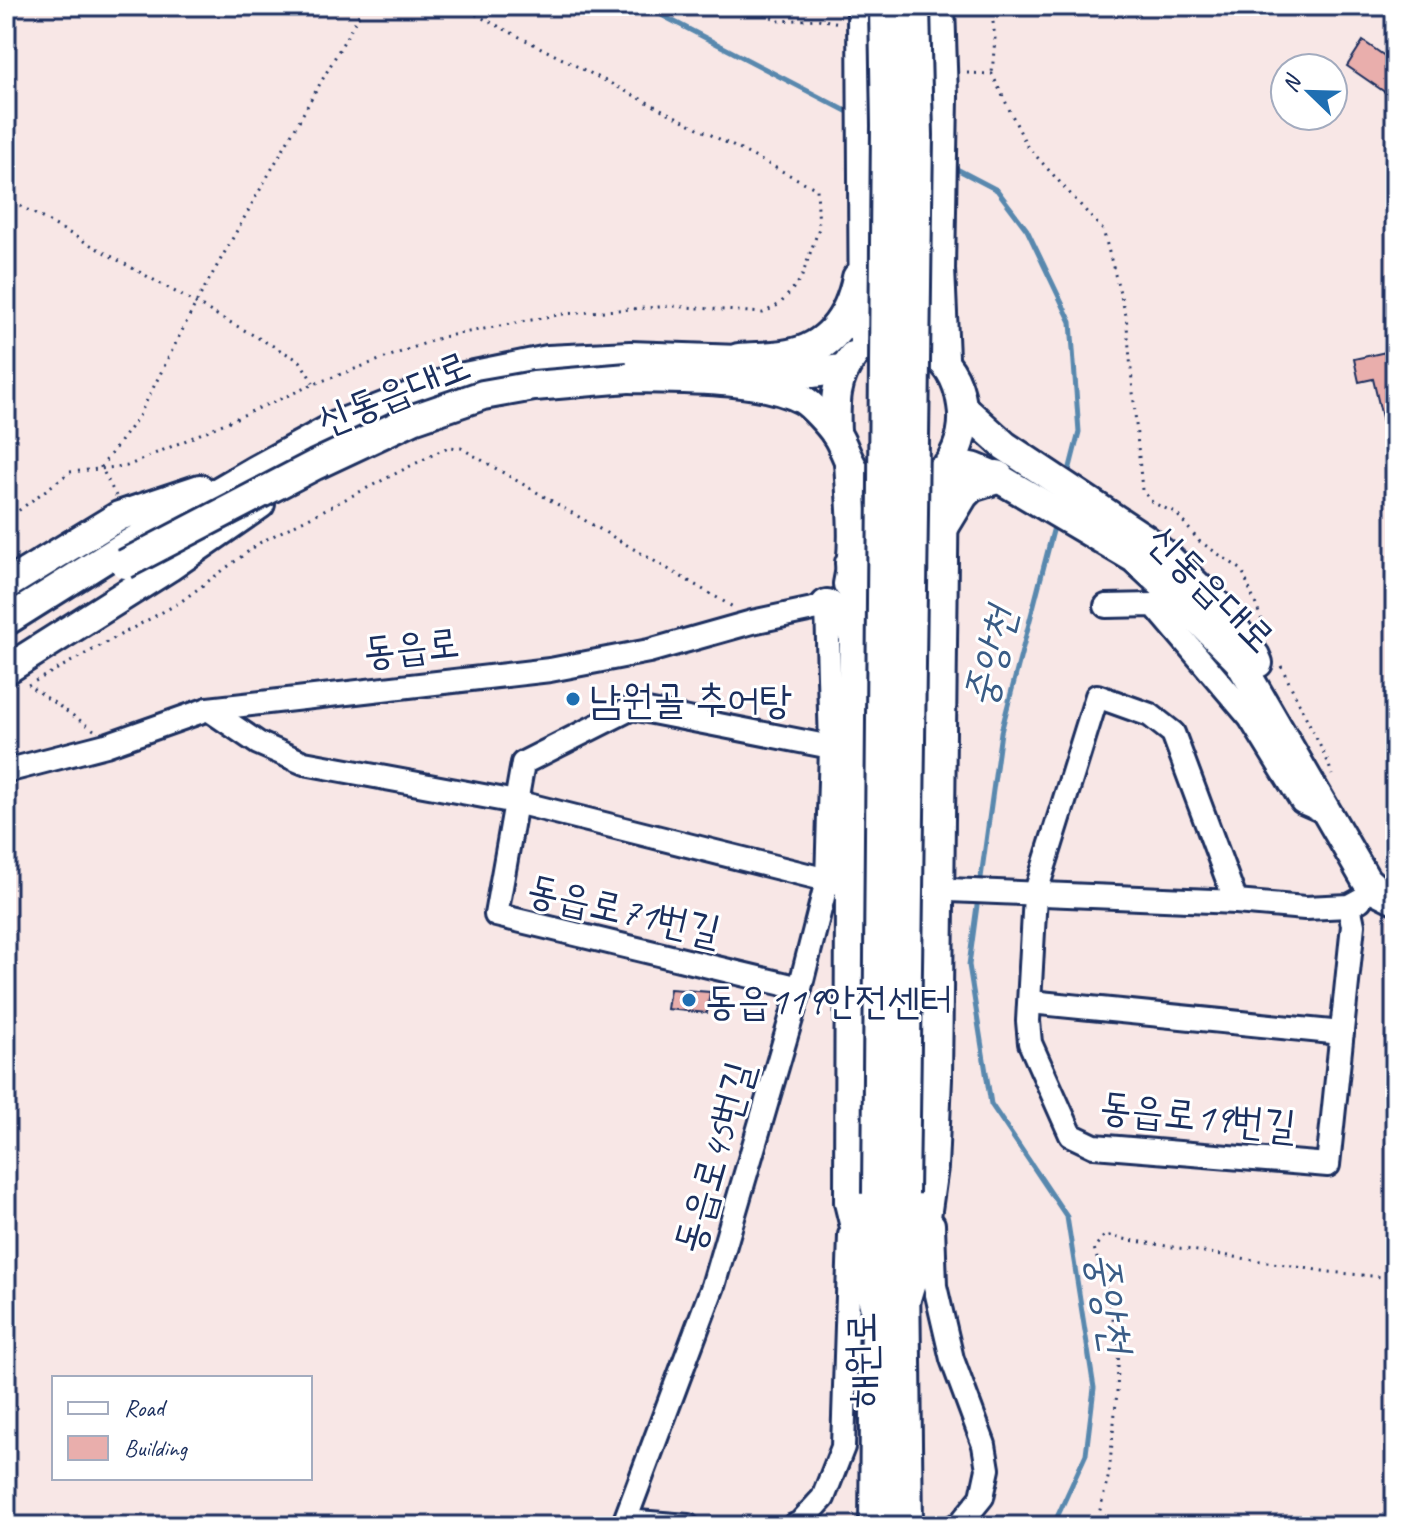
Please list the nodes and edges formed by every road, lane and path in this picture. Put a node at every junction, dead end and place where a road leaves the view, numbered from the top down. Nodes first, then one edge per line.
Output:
1 (364, 6) edge
2 (459, 6) edge
3 (750, 6) edge
4 (886, 6) edge
5 (913, 6) edge
6 (938, 6) edge
7 (991, 6) edge
8 (854, 15) edge
9 (967, 73) dead end
10 (992, 74) junction
11 (6, 198) edge
12 (867, 236) junction
13 (196, 303) junction
14 (866, 345) junction
15 (942, 358) junction
16 (739, 360) junction
17 (842, 369) junction
18 (314, 384) junction
19 (963, 408) junction
20 (836, 434) junction
21 (849, 461) junction
22 (315, 465) junction
23 (101, 467) junction
24 (946, 467) junction
25 (254, 471) junction
26 (997, 477) junction
27 (1142, 490) dead end
28 (894, 491) junction
29 (117, 499) dead end
30 (6, 520) edge
31 (942, 527) junction
32 (1140, 549) junction
33 (852, 563) joint
34 (6, 585) edge
35 (1106, 606) dead end
36 (846, 614) junction
37 (6, 621) edge
38 (752, 622) junction
39 (6, 640) edge
40 (6, 670) edge
41 (208, 709) junction
42 (106, 745) junction
43 (831, 747) junction
44 (6, 771) edge
45 (516, 802) junction
46 (1327, 813) junction
47 (839, 883) junction
48 (944, 889) junction
49 (1030, 894) junction
50 (1386, 894) edge
51 (1236, 902) junction
52 (1349, 906) junction
53 (800, 988) junction
54 (1030, 1002) junction
55 (1342, 1033) junction
56 (931, 1167) junction
57 (877, 1196) junction
58 (1395, 1273) edge
59 (890, 1309) junction
60 (1395, 1431) edge
61 (624, 1524) edge
62 (688, 1526) edge
63 (793, 1526) edge
64 (876, 1526) edge
65 (906, 1526) edge
66 (955, 1526) edge
67 (1096, 1526) edge
68 (1384, 1526) edge

1 - 13 path
2 - 18 path
3 - 8 path
4 - 57 highway, bridge
5 - 57 highway, bridge
6 - 15 highway
7 - 10 path
8 - 12 highway
9 - 10 path
10 - 27 path
11 - 13 path
12 - 14 highway
12 - 16 highway
13 - 18 path
13 - 23 path
14 - 15 main road
14 - 17 main road
15 - 19 main road
16 - 17 main road, 신동읍대로
16 - 25 main road, 신동읍대로
17 - 20 main road
18 - 23 path
19 - 24 main road
19 - 32 main road, 신동읍대로
20 - 21 main road
20 - 22 main road, 신동읍대로, bridge
21 - 28 main road
21 - 33 main road
22 - 39 main road, 신동읍대로, bridge
22 - 40 main road
23 - 29 path
23 - 30 path
24 - 26 main road, 신동읍대로
24 - 28 main road
24 - 31 highway
25 - 34 main road
25 - 37 main road, 신동읍대로
26 - 31 highway
26 - 32 main road, 신동읍대로
28 - 36 main road
31 - 48 highway
32 - 46 main road, 신동읍대로
33 - 36 highway
35 - 46 street
36 - 38 street, 동읍로
36 - 43 street, 동읍로45번길
36 - 47 highway
38 - 41 street, 동읍로
38 - 42 path
41 - 42 street, 동읍로
41 - 45 street, 동읍로71번길
42 - 44 street, 동읍로
43 - 45 street, 동읍로71번길
43 - 47 street, 동읍로45번길
45 - 47 street, 동읍로71번길
45 - 53 street, 동읍로71번길
46 - 50 main road
47 - 48 street, 동읍로71번길
47 - 53 street, 동읍로45번길
47 - 57 highway
48 - 49 street, 동읍로71번길
48 - 56 highway
49 - 51 street
49 - 51 street, 동읍로19번길
49 - 54 street, 동읍로19번길
50 - 52 street
51 - 52 street
52 - 55 street, 동읍로19번길
53 - 61 street, 동읍로45번길
54 - 55 street
54 - 55 street, 동읍로19번길
56 - 59 highway
56 - 66 street
57 - 59 highway, 해원로
57 - 59 highway
57 - 63 street
58 - 67 path
59 - 64 highway, 해원로
59 - 65 highway, 해원로
60 - 68 path
61 - 62 street

